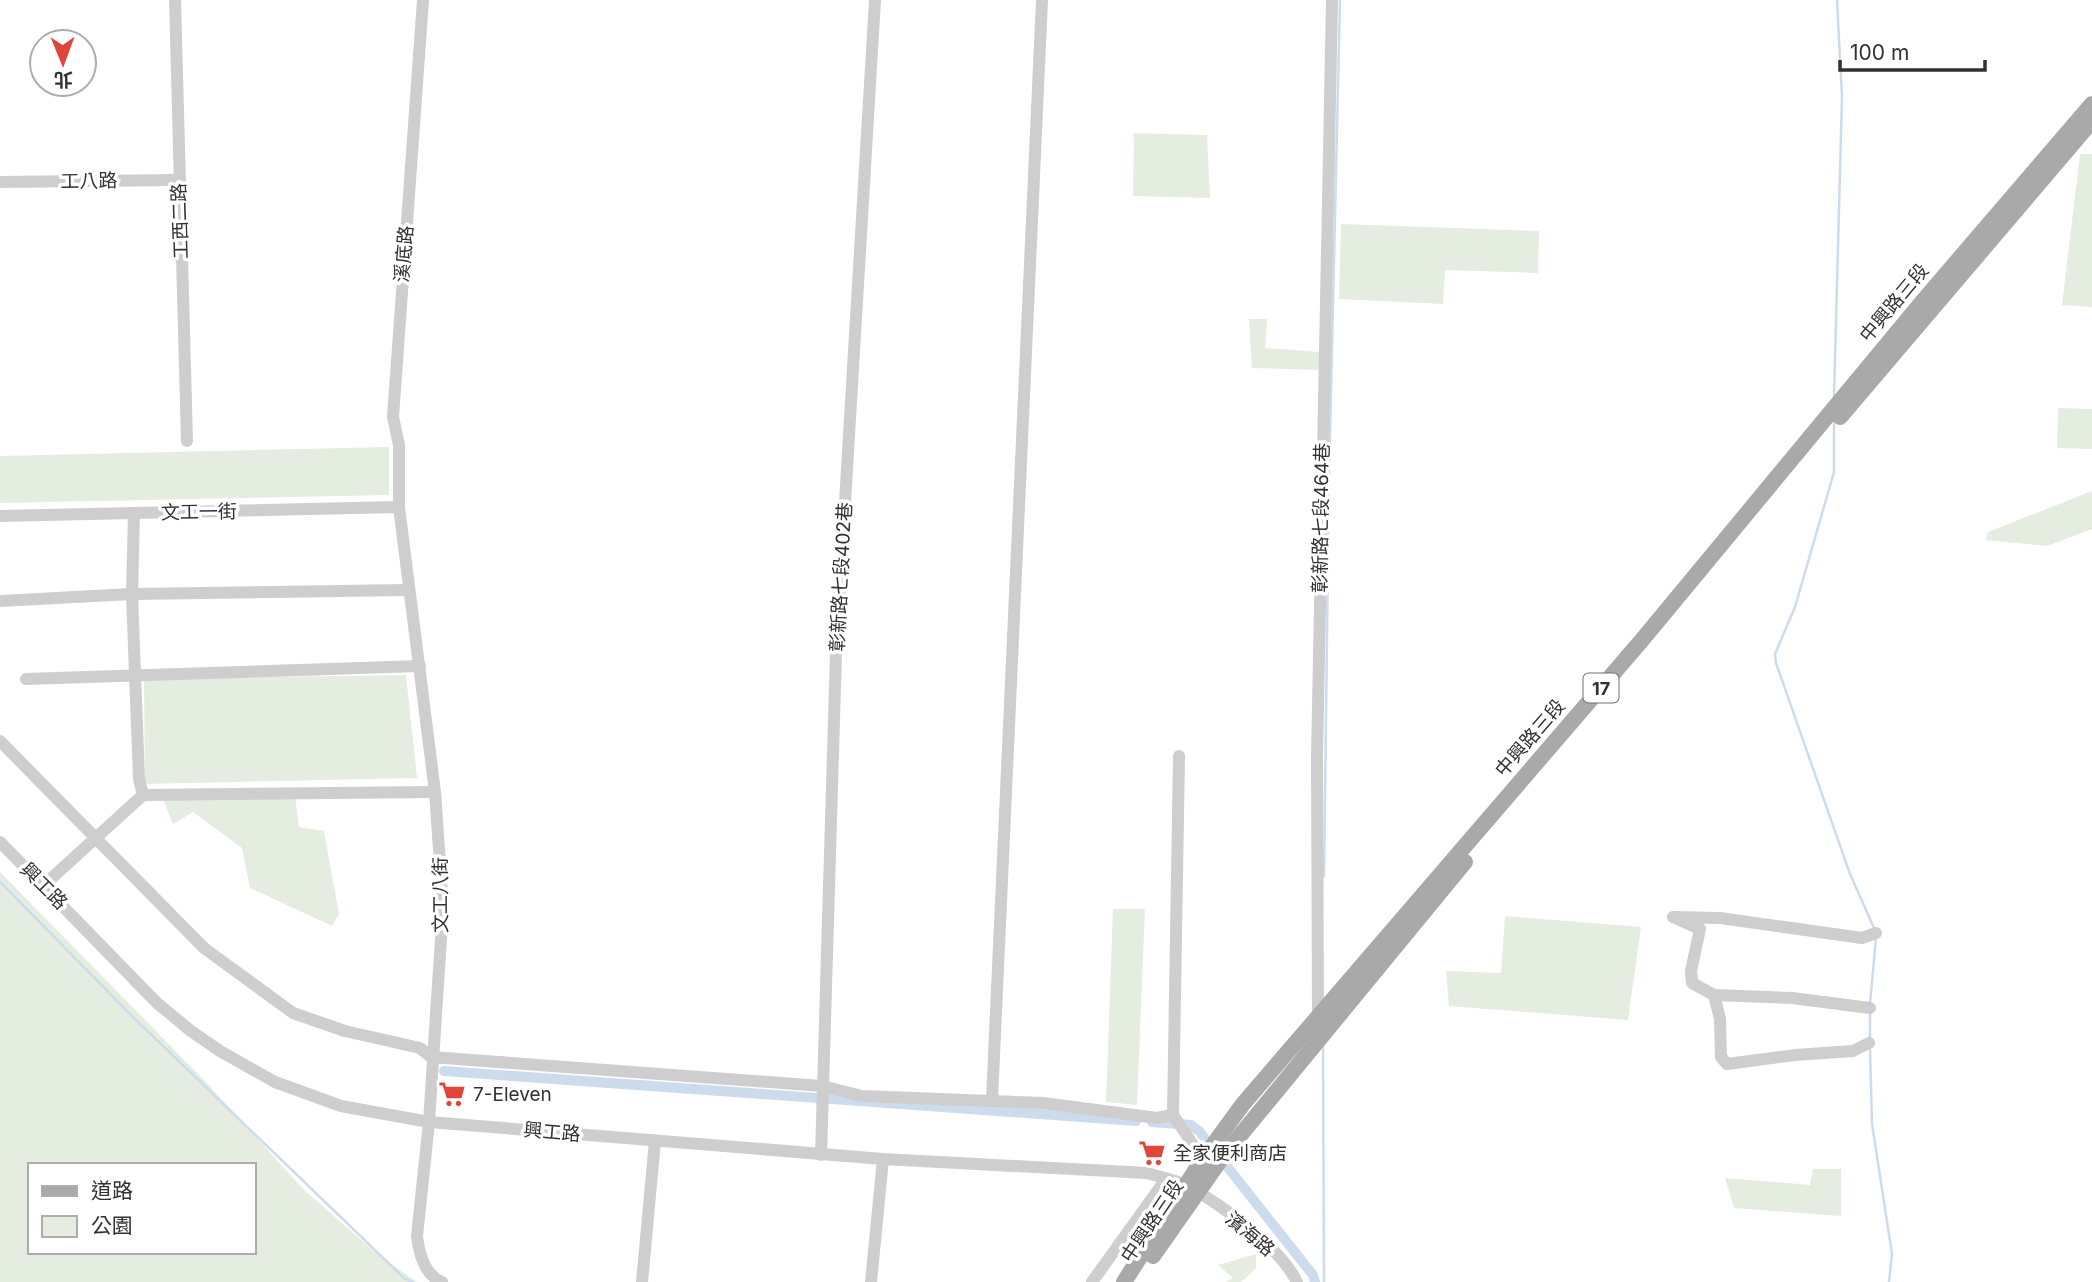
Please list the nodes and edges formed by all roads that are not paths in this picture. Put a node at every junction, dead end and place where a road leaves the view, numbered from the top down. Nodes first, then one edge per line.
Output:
1 (175, 0) edge
2 (422, 0) edge
3 (875, 0) edge
4 (1042, 0) edge
5 (1332, 0) edge
6 (2092, 104) edge
7 (2092, 121) edge
8 (178, 180) junction
9 (0, 182) edge
10 (187, 441) dead end
11 (399, 507) junction
12 (134, 513) junction
13 (0, 516) edge
14 (408, 590) junction
15 (132, 594) junction
16 (0, 601) edge
17 (421, 666) junction
18 (136, 673) junction
19 (26, 679) dead end
20 (0, 741) edge
21 (1179, 756) dead end
22 (435, 792) junction
23 (143, 795) junction
24 (95, 836) junction
25 (0, 842) edge
26 (44, 885) junction
27 (1876, 933) dead end
28 (1714, 995) junction
29 (1870, 1008) dead end
30 (1318, 1013) junction
31 (1319, 1036) junction
32 (1870, 1042) dead end
33 (431, 1058) junction
34 (822, 1086) junction
35 (992, 1100) junction
36 (1175, 1118) junction
37 (429, 1122) junction
38 (655, 1141) junction
39 (821, 1154) junction
40 (883, 1159) junction
41 (1203, 1160) junction
42 (1166, 1179) junction
43 (1191, 1189) junction
44 (438, 1281) edge
45 (642, 1282) edge
46 (871, 1282) edge
47 (1092, 1282) edge
48 (1124, 1282) edge
49 (1137, 1282) edge
50 (1297, 1282) edge

1 - 8 street, 工西二路
2 - 11 street, 溪底路
3 - 34 street, 彰新路七段402巷
4 - 35 street
5 - 30 street, 彰新路七段464巷
6 - 30 main road, 中興路三段 / 17
7 - 31 main road, 中興路三段 / 17
8 - 9 street, 工八路
8 - 10 street, 工西二路
11 - 12 street, 文工一街
11 - 14 street, 文工八街
12 - 13 street, 文工一街
12 - 15 street
14 - 15 street
14 - 17 street, 文工八街
15 - 16 street
15 - 18 street
17 - 18 street
17 - 22 street, 文工八街
18 - 19 street
18 - 23 street
20 - 24 street
21 - 36 street
22 - 23 street
22 - 33 street, 文工八街
23 - 24 street
24 - 26 street
24 - 33 street
25 - 26 street, 興工路
26 - 37 street, 興工路
27 - 28 street
28 - 29 street
28 - 32 street
30 - 31 street, 彰新路七段464巷
30 - 41 main road, 中興路三段 / 17
31 - 41 main road, 中興路三段 / 17
33 - 34 street
33 - 37 street, 文工八街
34 - 35 street
34 - 39 street, 彰新路七段402巷
35 - 36 street
36 - 41 street
37 - 38 street, 興工路
37 - 44 street, 文工八街
38 - 39 street, 興工路
38 - 45 street
39 - 40 street, 興工路
40 - 42 street, 興工路
40 - 46 street
41 - 43 main road, 中興路三段 / 17
42 - 43 street, 興工路
42 - 47 street
43 - 48 main road, 中興路三段 / 17
43 - 49 main road, 中興路三段 / 17
43 - 50 street, 濱海路

